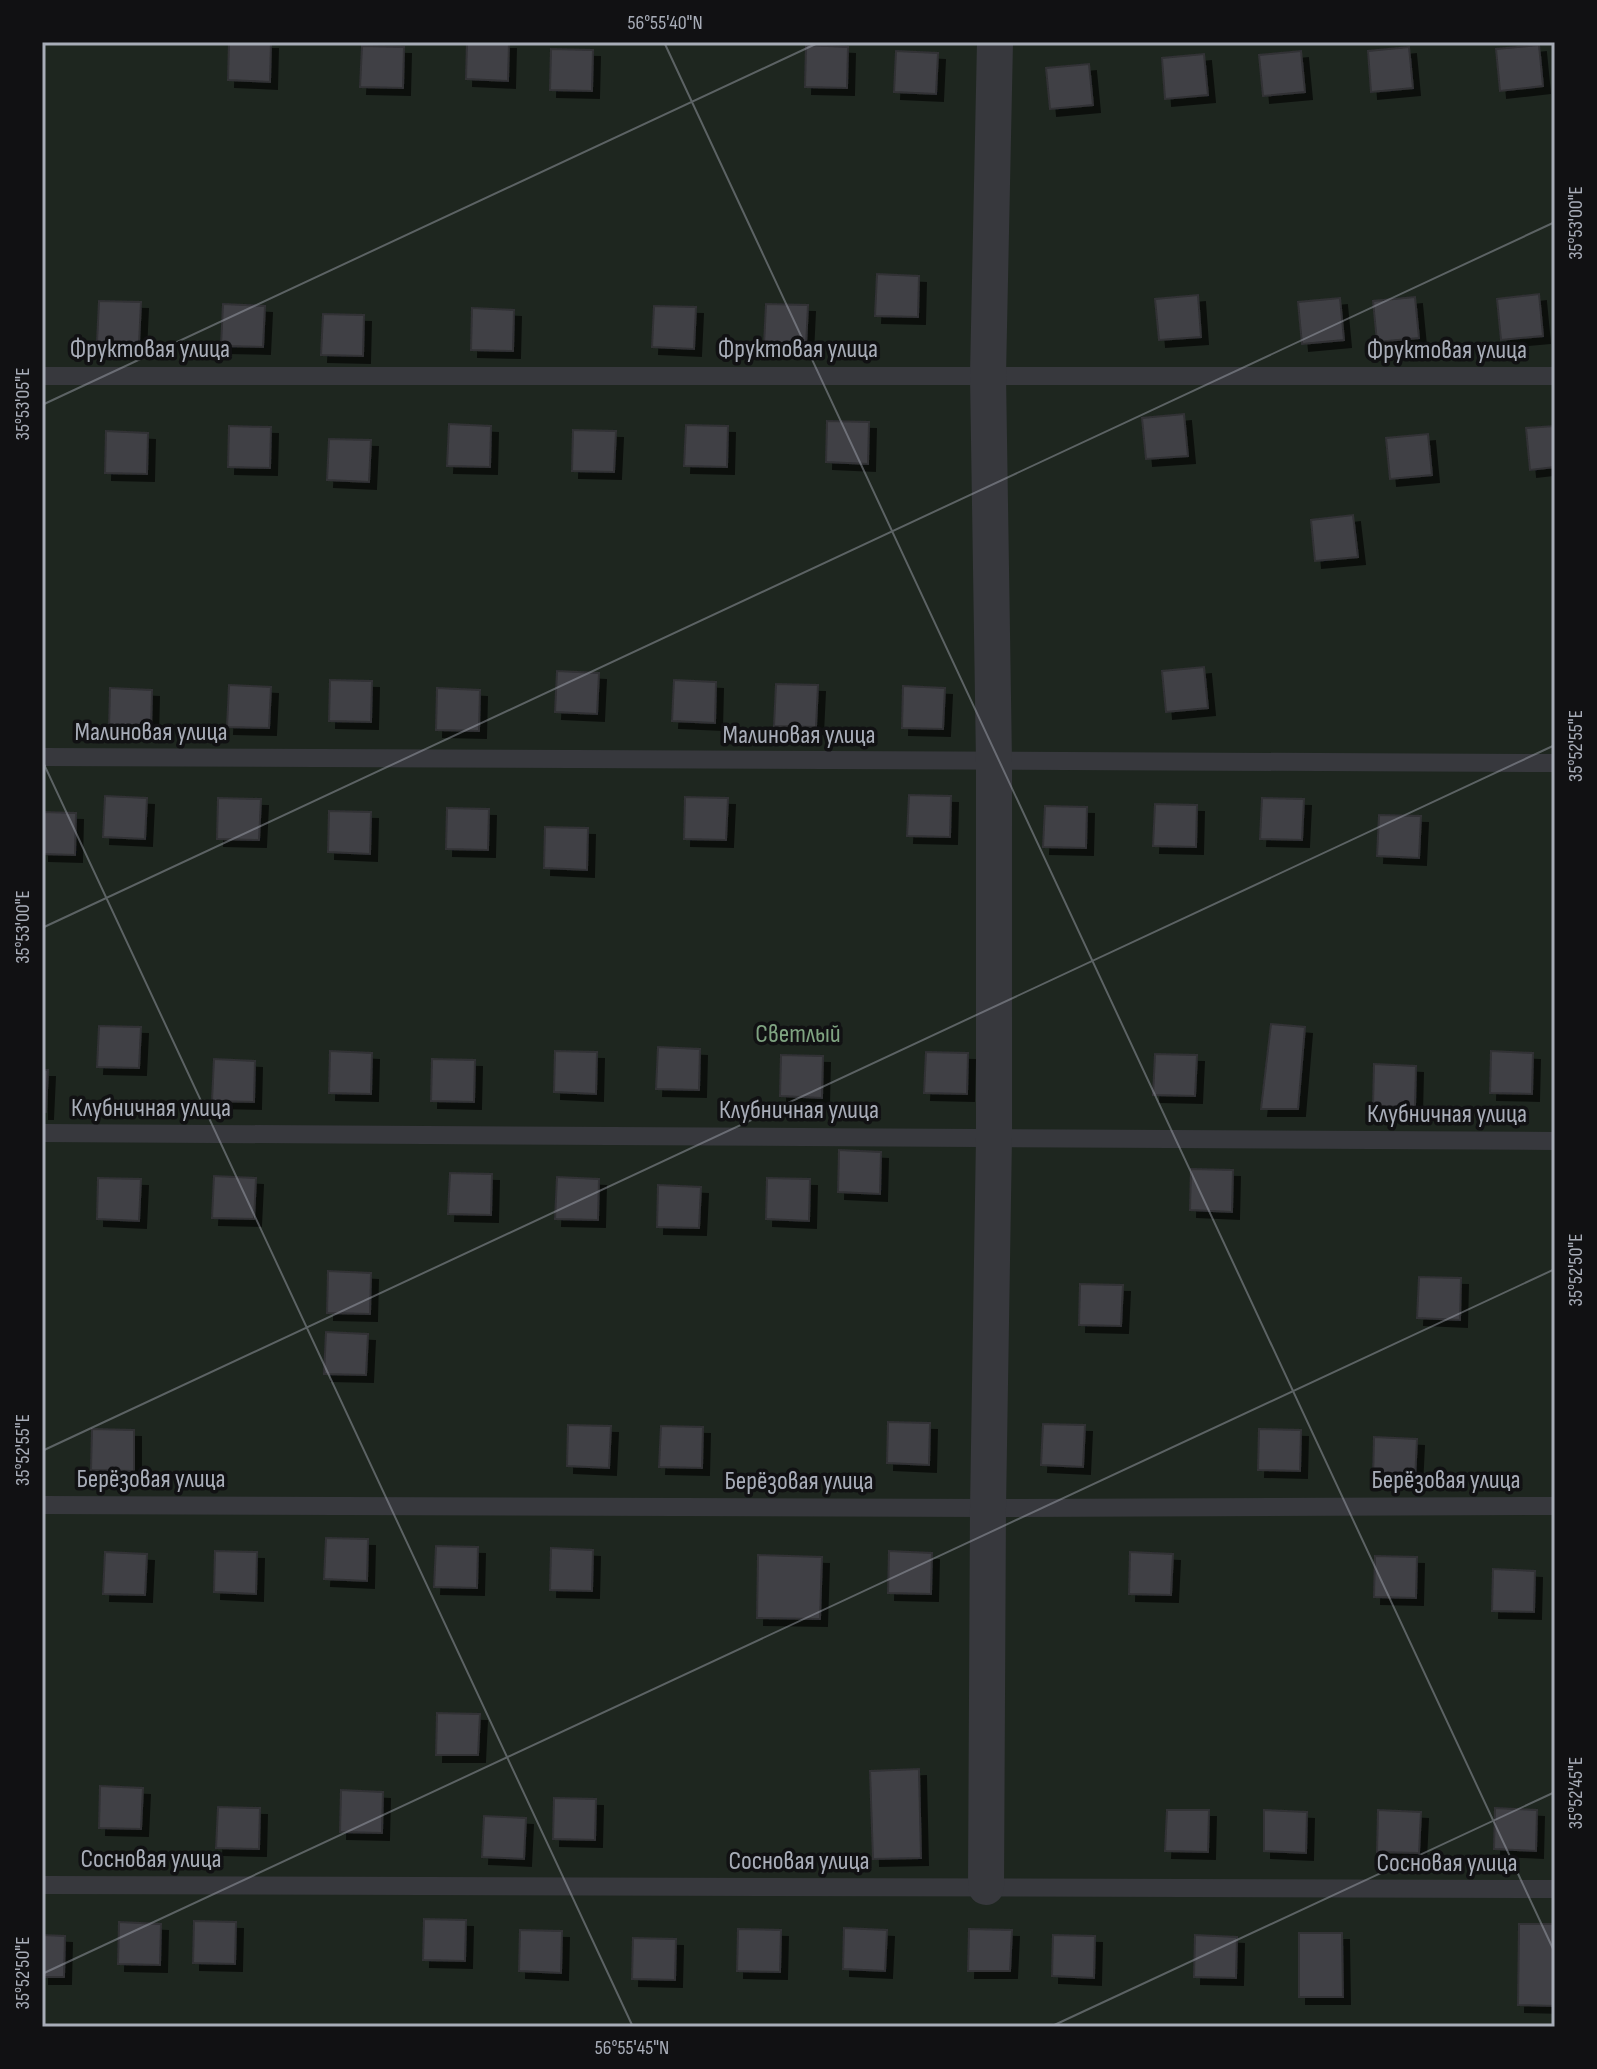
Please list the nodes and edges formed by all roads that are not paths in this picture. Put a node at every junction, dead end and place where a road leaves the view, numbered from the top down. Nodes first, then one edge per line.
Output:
1 (995, 42) edge
2 (988, 375) junction
3 (42, 376) edge
4 (1555, 376) edge
5 (42, 757) edge
6 (994, 762) junction
7 (1555, 763) edge
8 (42, 1133) edge
9 (994, 1137) junction
10 (1555, 1141) edge
11 (42, 1505) edge
12 (1555, 1506) edge
13 (988, 1508) junction
14 (42, 1885) edge
15 (986, 1887) junction
16 (1555, 1889) edge

1 - 2 street
2 - 3 lane, Фруктовая улица
2 - 4 lane, Фруктовая улица
2 - 6 street
5 - 6 lane, Малиновая улица
6 - 7 lane, Малиновая улица
6 - 9 street
8 - 9 lane, Клубничная улица
9 - 10 lane, Клубничная улица
9 - 13 street
11 - 13 lane, Берёзовая улица
12 - 13 lane, Берёзовая улица
13 - 15 street
14 - 15 lane, Сосновая улица
15 - 16 lane, Сосновая улица

